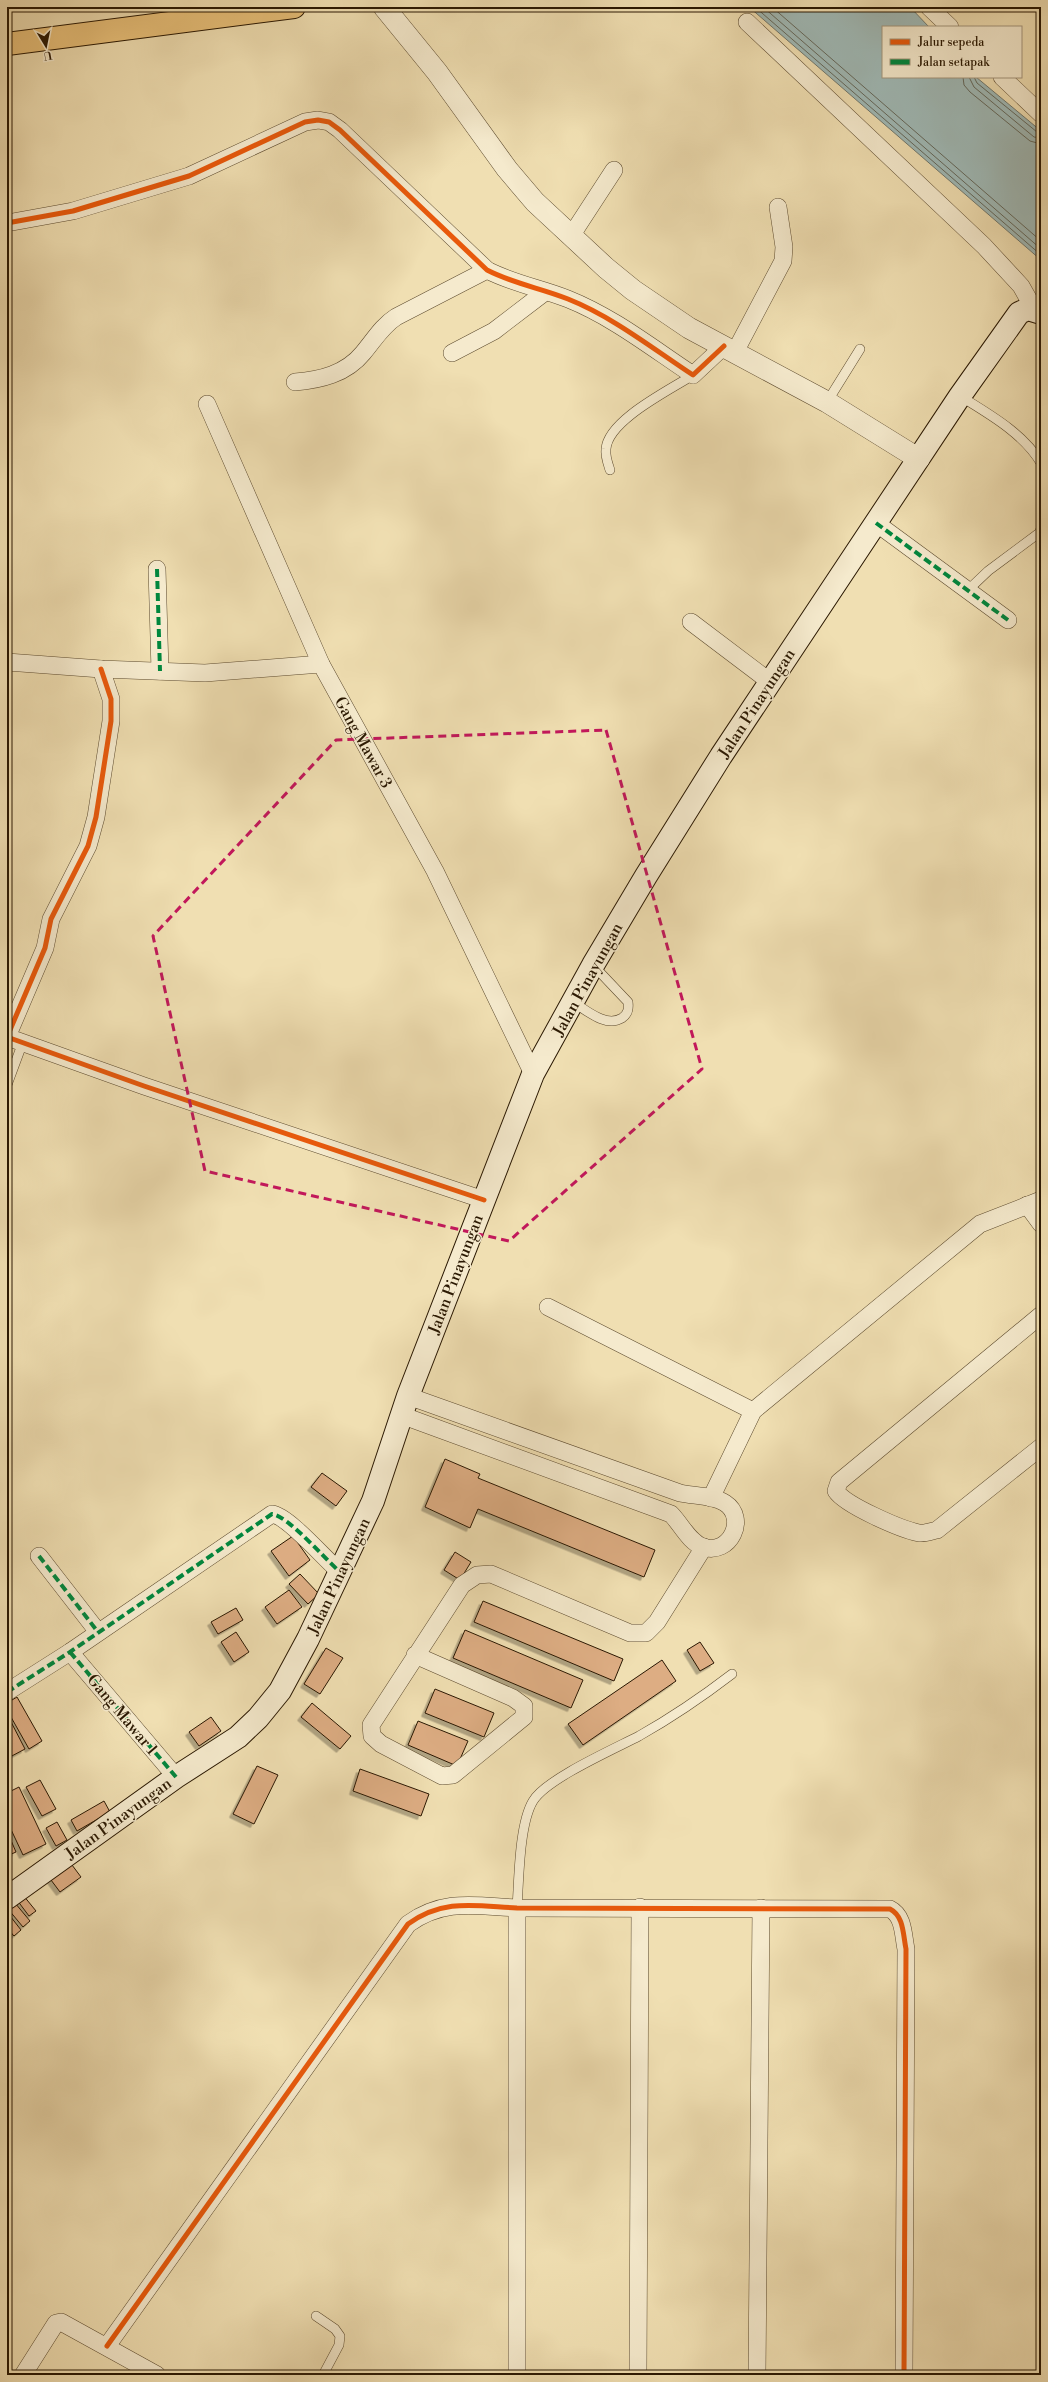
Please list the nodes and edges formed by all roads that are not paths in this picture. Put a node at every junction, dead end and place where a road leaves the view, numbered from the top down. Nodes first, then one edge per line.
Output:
1 (294, 7) edge
2 (384, 7) edge
3 (929, 7) edge
4 (747, 22) dead end
5 (949, 26) edge
6 (7, 44) edge
7 (1003, 78) edge
8 (1041, 114) edge
9 (614, 170) dead end
10 (778, 207) dead end
11 (7, 223) edge
12 (571, 236) junction
13 (488, 270) junction
14 (545, 292) junction
15 (1034, 310) edge
16 (729, 349) junction
17 (860, 349) dead end
18 (452, 353) dead end
19 (693, 375) junction
20 (294, 382) dead end
21 (960, 396) junction
22 (827, 402) junction
23 (208, 404) dead end
24 (919, 459) junction
25 (1041, 463) edge
26 (610, 470) dead end
27 (876, 523) junction
28 (1041, 530) edge
29 (157, 569) dead end
30 (968, 590) junction
31 (1008, 620) dead end
32 (691, 622) dead end
33 (7, 662) edge
34 (321, 664) junction
35 (100, 669) junction
36 (160, 671) junction
37 (769, 681) junction
38 (593, 965) junction
39 (573, 1002) junction
40 (22, 1042) junction
41 (533, 1074) junction
42 (7, 1085) edge
43 (484, 1200) junction
44 (1034, 1203) edge
45 (1041, 1224) edge
46 (548, 1307) dead end
47 (1041, 1315) edge
48 (404, 1406) junction
49 (754, 1411) junction
50 (1041, 1447) edge
51 (667, 1489) junction
52 (711, 1498) junction
53 (659, 1509) junction
54 (704, 1547) junction
55 (39, 1556) dead end
56 (339, 1571) junction
57 (98, 1632) junction
58 (70, 1652) junction
59 (415, 1655) junction
60 (732, 1674) dead end
61 (7, 1692) edge
62 (176, 1777) junction
63 (7, 1898) edge
64 (640, 1907) junction
65 (517, 1908) junction
66 (761, 1908) junction
67 (316, 2316) dead end
68 (107, 2346) junction
69 (23, 2375) edge
70 (157, 2375) edge
71 (323, 2375) edge
72 (517, 2375) edge
73 (638, 2375) edge
74 (757, 2375) edge
75 (904, 2375) edge

1 - 6 highway
2 - 12 street
3 - 5 street
4 - 15 street
7 - 8 street
9 - 12 street
10 - 16 street
11 - 13 street
12 - 16 street
13 - 14 street
13 - 20 street
14 - 18 street
14 - 19 street
15 - 21 main road, Jalan Pinayungan
16 - 19 street
16 - 22 street
17 - 22 lane
19 - 26 lane
21 - 24 main road, Jalan Pinayungan
21 - 25 lane
22 - 24 street
23 - 34 street, Gang Mawar 3
24 - 27 main road, Jalan Pinayungan
27 - 30 street
27 - 37 main road, Jalan Pinayungan
28 - 30 lane
29 - 36 street
30 - 31 street
32 - 37 street
33 - 35 street
34 - 36 street
34 - 41 street, Gang Mawar 3
35 - 36 street
35 - 40 street
37 - 38 main road, Jalan Pinayungan
38 - 39 main road, Jalan Pinayungan
38 - 39 lane
39 - 41 main road, Jalan Pinayungan
40 - 42 lane
40 - 43 street
41 - 43 main road, Jalan Pinayungan
43 - 48 main road, Jalan Pinayungan
44 - 45 street
44 - 49 street
46 - 49 street
47 - 50 street
48 - 51 street
48 - 53 street
48 - 56 main road, Jalan Pinayungan
49 - 52 street
51 - 52 street
51 - 53 street
52 - 54 street
53 - 54 street
54 - 59 street
55 - 57 street
56 - 57 street
56 - 62 main road, Jalan Pinayungan
57 - 58 street
58 - 61 street
58 - 62 street, Gang Mawar 1
59 - 59 street
60 - 65 lane
62 - 63 main road, Jalan Pinayungan
64 - 65 street
64 - 66 street
64 - 73 street
65 - 68 street
65 - 72 street
66 - 74 street
66 - 75 street
67 - 71 lane
68 - 69 street
68 - 70 street

